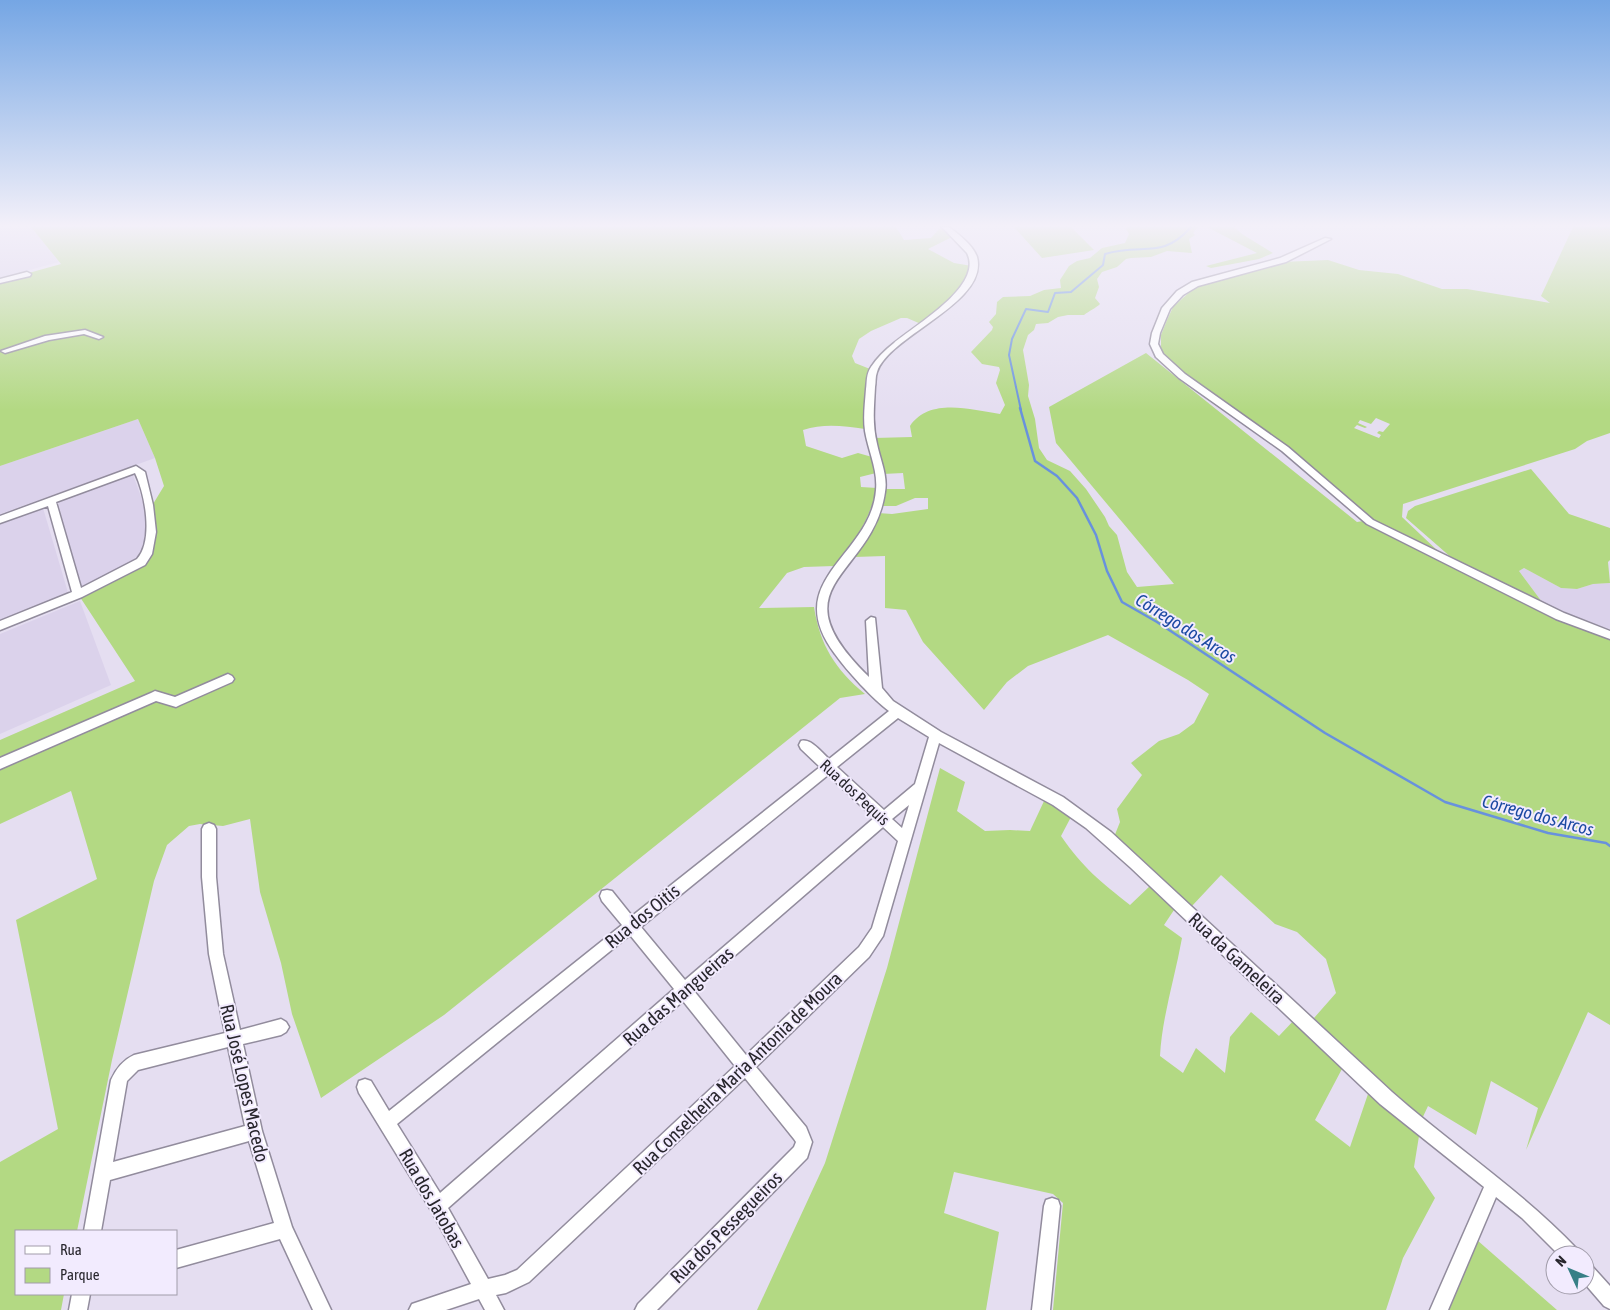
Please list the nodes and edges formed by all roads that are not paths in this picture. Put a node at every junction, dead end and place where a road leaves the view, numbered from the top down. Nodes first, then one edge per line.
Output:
1 (962, 288) edge
2 (1188, 288) edge
3 (99, 337) dead end
4 (0, 340) edge
5 (3, 353) edge
6 (51, 501) junction
7 (0, 520) edge
8 (78, 594) junction
9 (871, 621) dead end
10 (0, 626) edge
11 (1610, 635) edge
12 (228, 679) dead end
13 (879, 694) junction
14 (898, 711) junction
15 (936, 734) junction
16 (805, 745) dead end
17 (0, 764) edge
18 (827, 767) junction
19 (919, 788) junction
20 (884, 820) junction
21 (209, 829) dead end
22 (904, 838) junction
23 (607, 896) dead end
24 (630, 925) junction
25 (684, 990) junction
26 (281, 1027) dead end
27 (234, 1038) junction
28 (746, 1066) junction
29 (365, 1087) dead end
30 (387, 1122) junction
31 (254, 1131) junction
32 (104, 1173) junction
33 (1494, 1183) junction
34 (438, 1206) junction
35 (1052, 1206) dead end
36 (284, 1229) junction
37 (93, 1230) edge
38 (1562, 1245) edge
39 (178, 1258) edge
40 (1595, 1283) edge
41 (483, 1289) junction
42 (81, 1295) edge
43 (1610, 1300) edge
44 (1438, 1309) edge
45 (78, 1310) edge
46 (322, 1310) edge
47 (418, 1310) edge
48 (495, 1310) edge
49 (644, 1310) edge
50 (1041, 1310) edge

1 - 13 street, Rua da Gameleira
2 - 11 street
3 - 5 street
4 - 5 street
6 - 7 street
6 - 8 street
6 - 8 street
8 - 10 street
9 - 13 street
12 - 17 street
13 - 14 street, Rua da Gameleira
14 - 15 street, Rua da Gameleira
14 - 18 street, Rua dos Oitis
15 - 19 street, Rua Conselheira Maria Antonia de Moura
15 - 33 street, Rua da Gameleira
16 - 18 street, Rua dos Pequis
18 - 20 street, Rua dos Pequis
18 - 24 street, Rua dos Oitis
19 - 20 street, Rua das Mangueiras
19 - 22 street, Rua Conselheira Maria Antonia de Moura
20 - 22 street, Rua dos Pequis
20 - 25 street, Rua das Mangueiras
21 - 27 street, Rua José Lopes Macedo
22 - 28 street, Rua Conselheira Maria Antonia de Moura
23 - 24 street
24 - 25 street
24 - 30 street, Rua dos Oitis
25 - 28 street
25 - 34 street, Rua das Mangueiras
26 - 27 street
27 - 31 street, Rua José Lopes Macedo
27 - 32 street
28 - 41 street, Rua Conselheira Maria Antonia de Moura
28 - 49 street, Rua dos Pessegueiros
29 - 30 street, Rua dos Jatobas
30 - 34 street, Rua dos Jatobas
31 - 32 street
31 - 36 street, Rua José Lopes Macedo
32 - 37 street
33 - 38 street, Rua da Gameleira
33 - 44 street
34 - 41 street, Rua dos Jatobas
35 - 50 street
36 - 39 street
36 - 46 street, Rua José Lopes Macedo
40 - 43 street
41 - 47 street, Rua Conselheira Maria Antonia de Moura
41 - 48 street, Rua dos Jatobas
42 - 45 street

